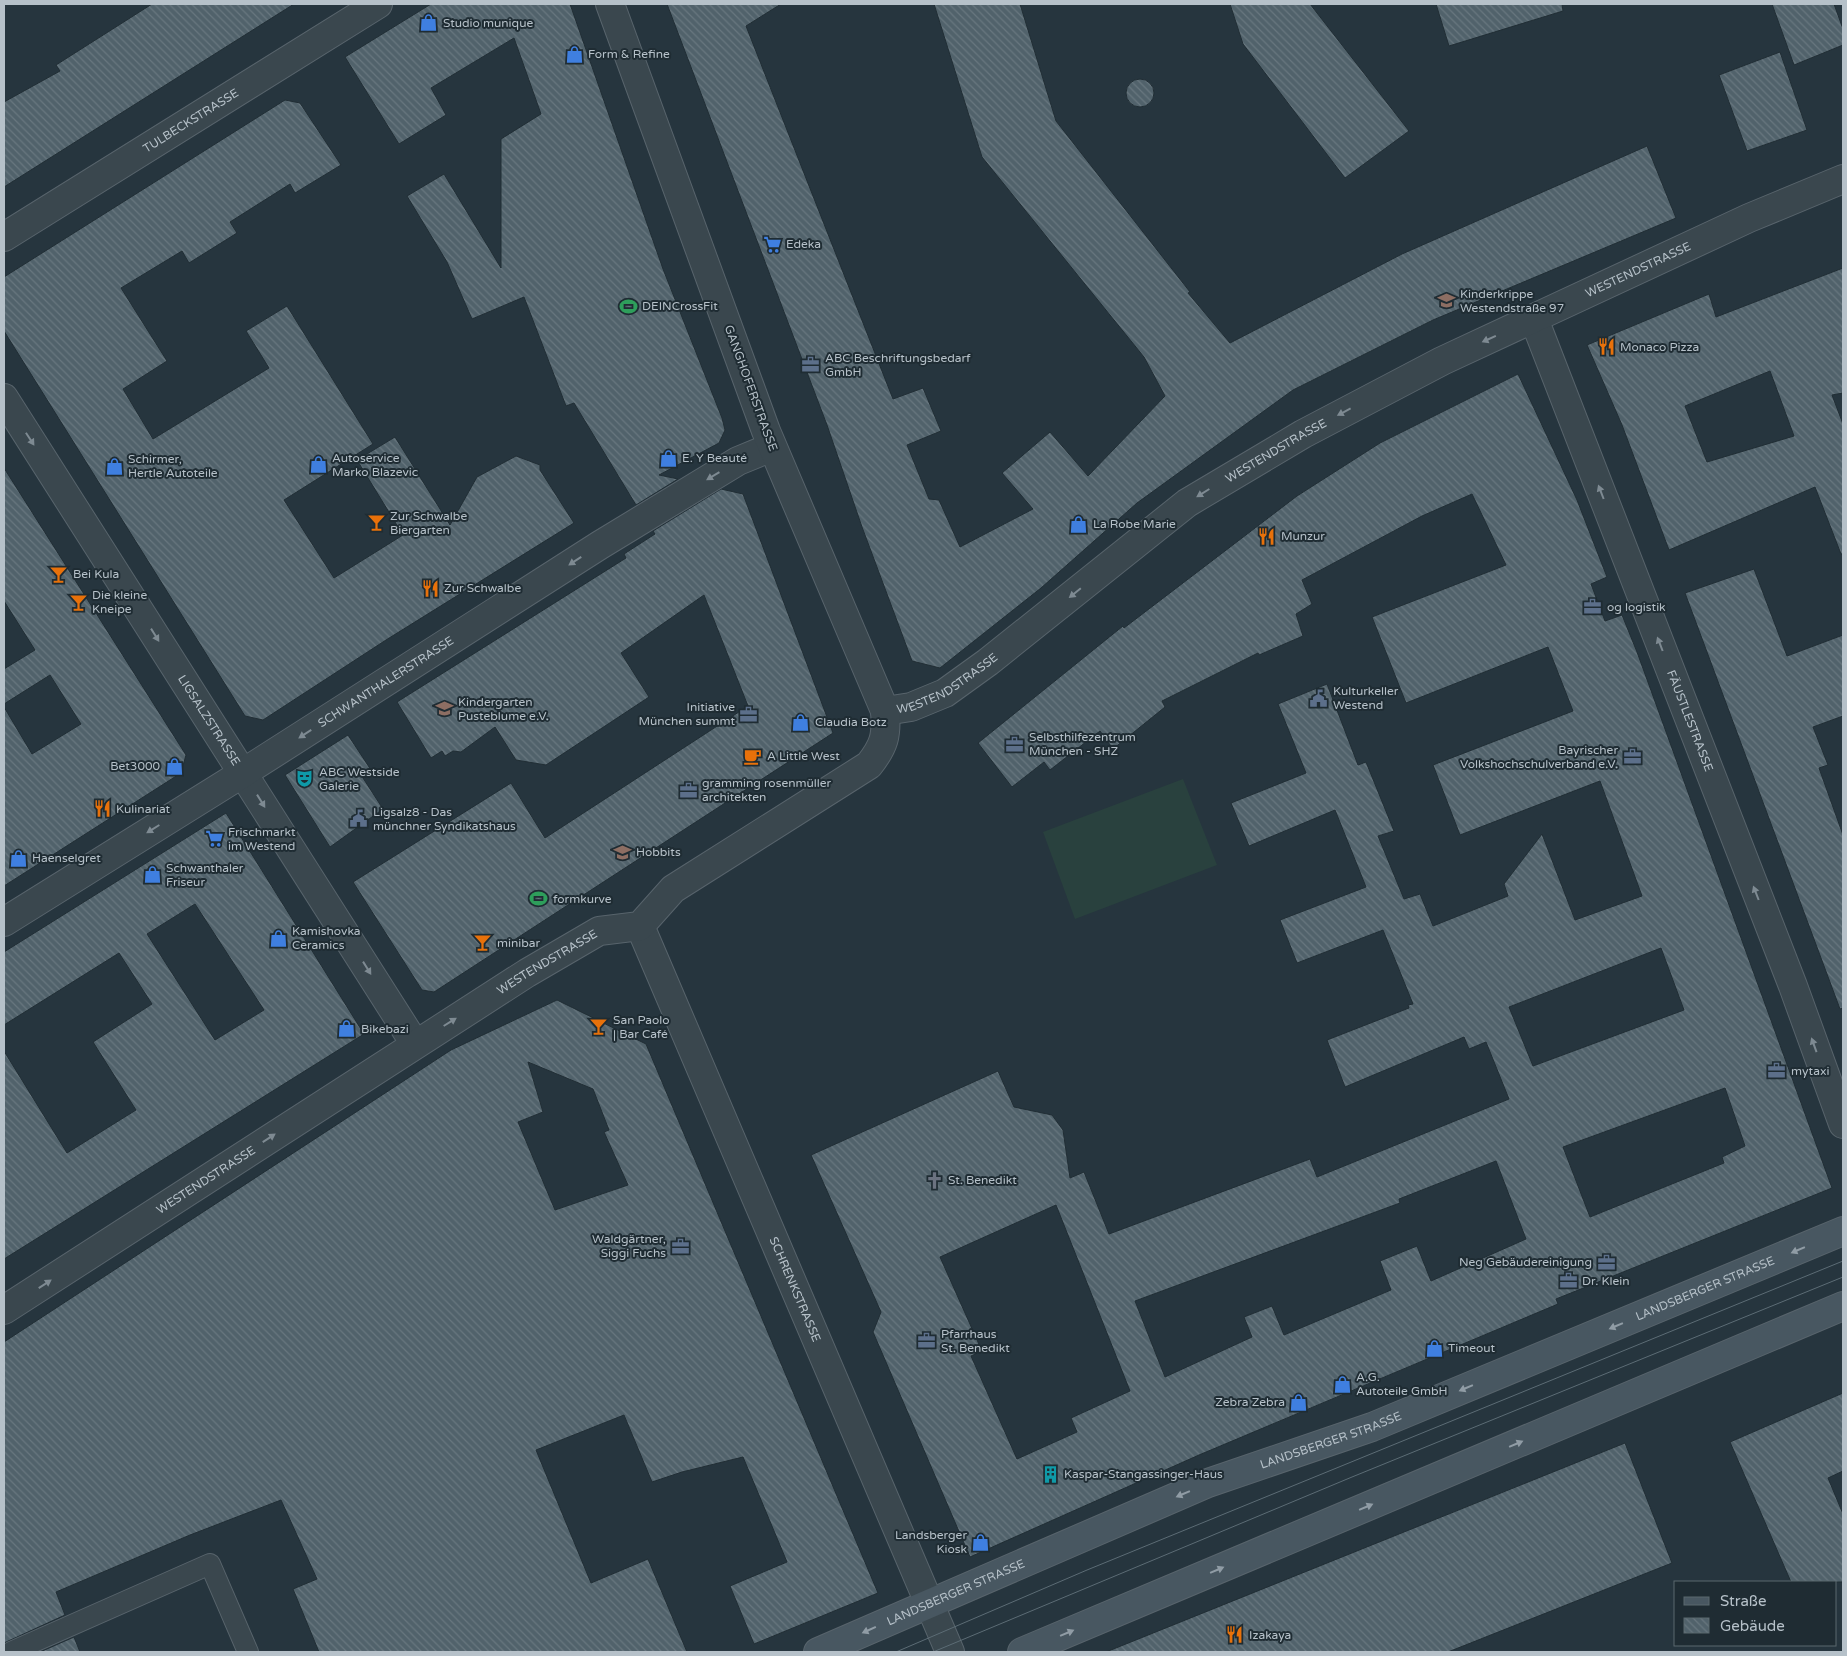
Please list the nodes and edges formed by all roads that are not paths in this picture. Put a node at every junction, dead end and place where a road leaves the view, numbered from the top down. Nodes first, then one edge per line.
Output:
1 (378, 4) edge
2 (610, 4) edge
3 (1843, 179) edge
4 (4, 237) edge
5 (1534, 319) junction
6 (4, 398) edge
7 (772, 447) junction
8 (898, 709) junction
9 (243, 773) junction
10 (4, 922) edge
11 (640, 926) junction
12 (415, 1044) junction
13 (1843, 1124) edge
14 (1843, 1231) edge
15 (1843, 1306) edge
16 (4, 1310) edge
17 (929, 1603) junction
18 (12, 1652) edge
19 (248, 1652) edge
20 (818, 1652) edge
21 (950, 1652) edge
22 (1022, 1652) edge

1 - 4 street, TULBECKSTRASSE
2 - 7 street, GANGHOFERSTRASSE
3 - 5 street, WESTENDSTRASSE
5 -> 8 street, WESTENDSTRASSE
13 -> 5 street, FÄUSTLESTRASSE
6 -> 9 street, LIGSALZSTRASSE
7 - 8 street, GANGHOFERSTRASSE
7 -> 9 street, SCHWANTHALERSTRASSE
8 - 11 street, WESTENDSTRASSE
9 -> 10 street, SCHWANTHALERSTRASSE
9 -> 12 street, LIGSALZSTRASSE
12 -> 11 street, WESTENDSTRASSE
11 - 17 street, SCHRENKSTRASSE
16 -> 12 street, WESTENDSTRASSE
14 -> 17 main road, LANDSBERGER STRASSE
22 -> 15 main road
17 -> 20 main road, LANDSBERGER STRASSE
17 - 21 street, SCHRENKSTRASSE
18 - 19 lane

